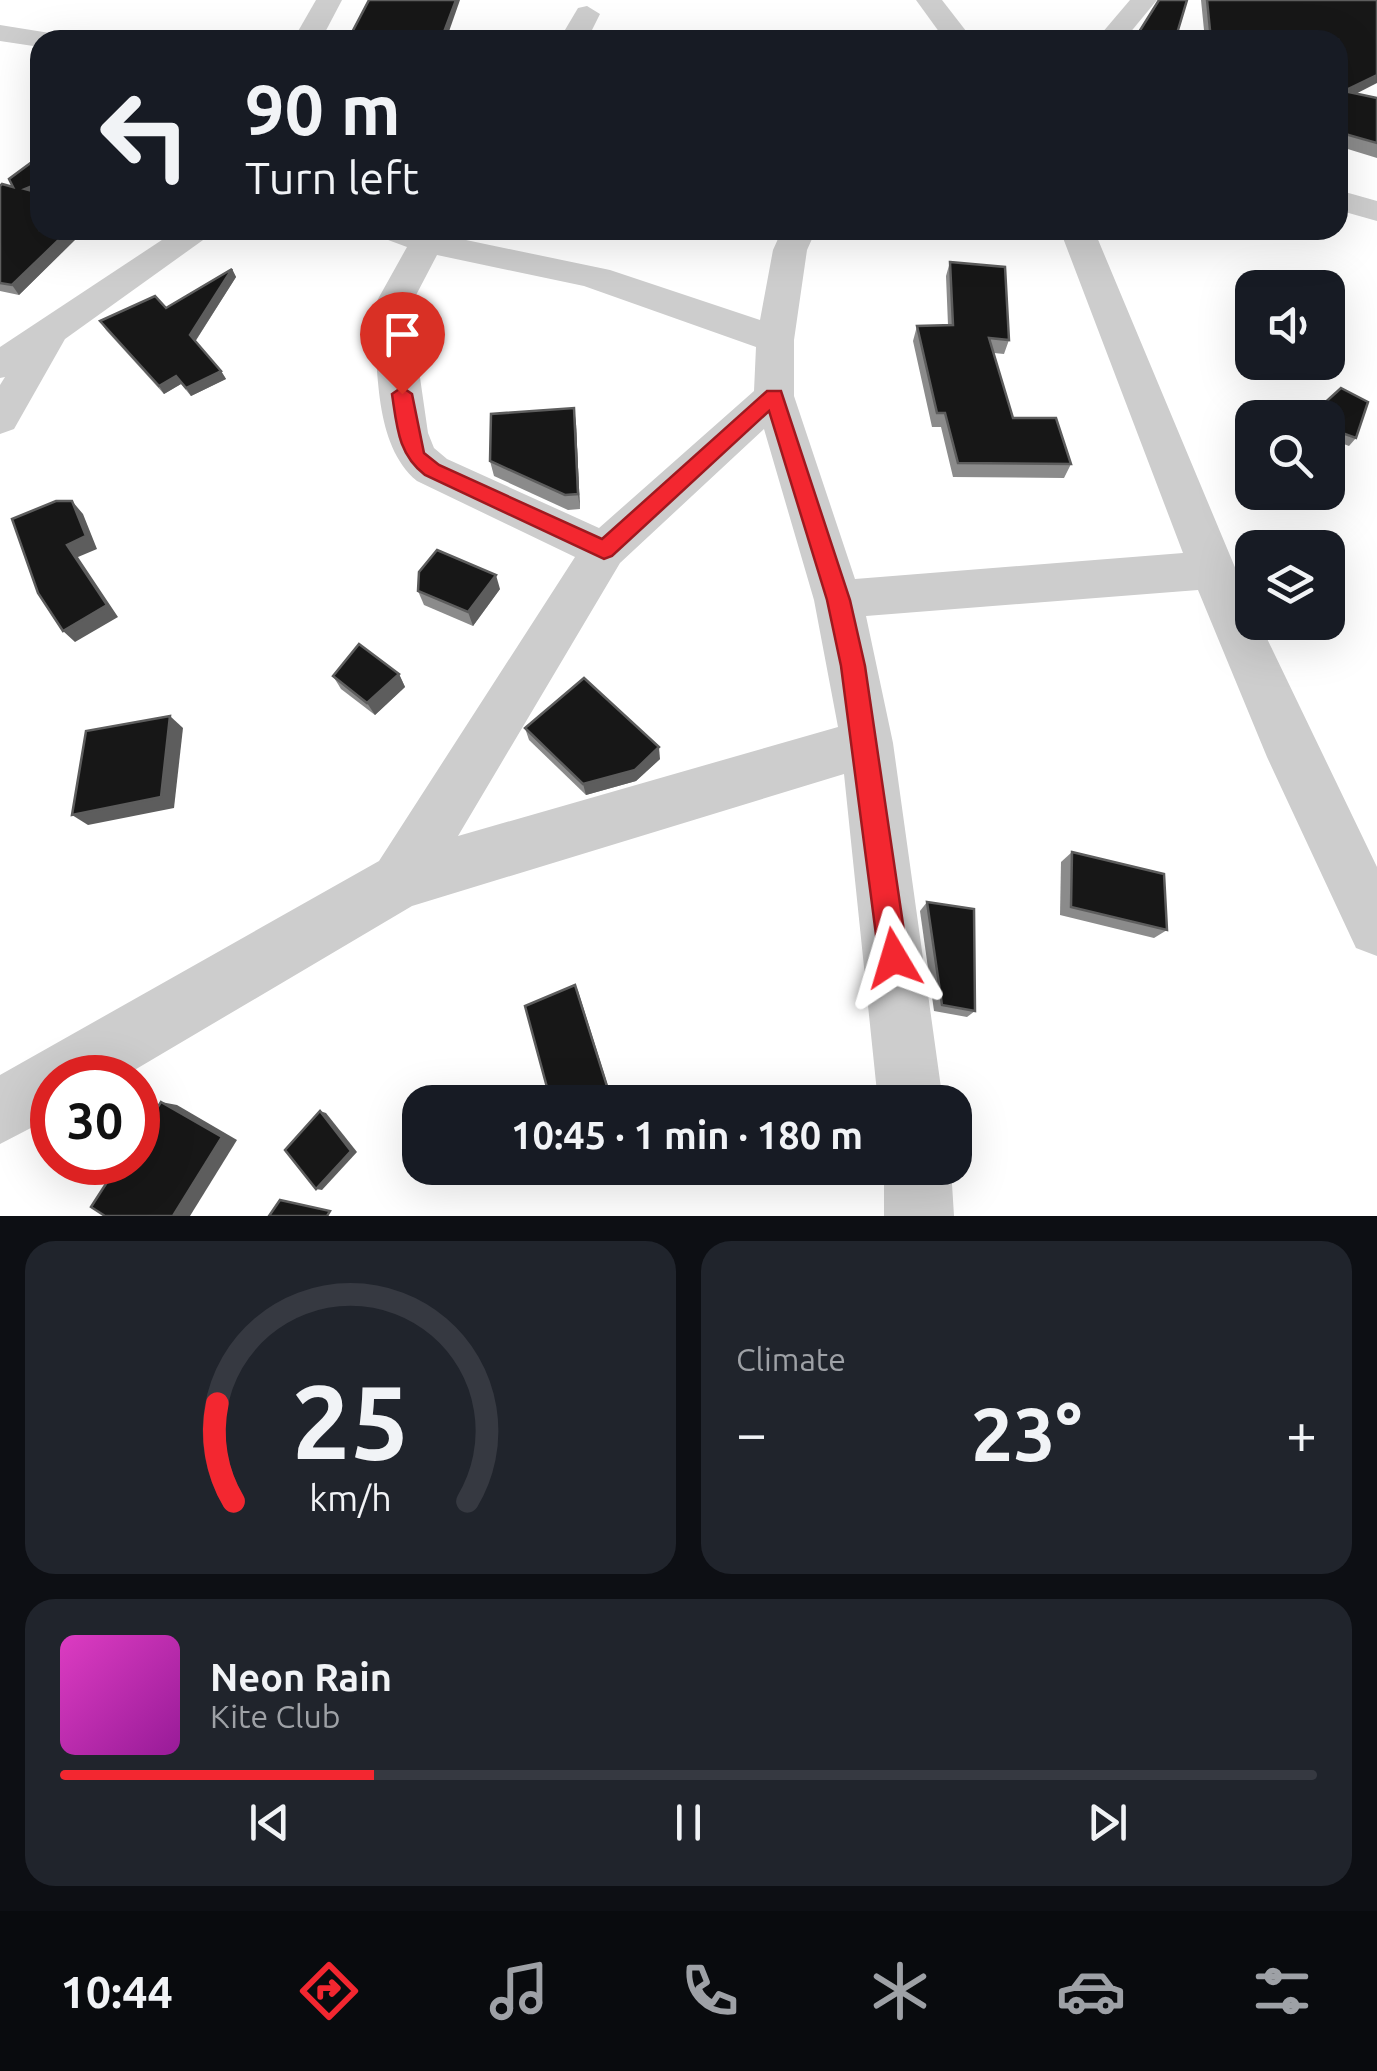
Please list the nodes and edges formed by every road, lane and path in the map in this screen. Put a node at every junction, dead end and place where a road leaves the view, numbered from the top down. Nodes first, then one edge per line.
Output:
1 (329, 0) edge
2 (928, 0) edge
3 (1144, 0) edge
4 (587, 14) dead end
5 (313, 30) edge
6 (579, 30) edge
7 (951, 30) edge
8 (1118, 30) edge
9 (0, 33) edge
10 (30, 38) edge
11 (1348, 203) edge
12 (1377, 211) edge
13 (185, 240) edge
14 (414, 240) edge
15 (442, 240) edge
16 (795, 240) edge
17 (1081, 240) edge
18 (50, 332) junction
19 (775, 340) junction
20 (0, 365) edge
21 (774, 396) junction
22 (0, 419) edge
23 (604, 550) junction
24 (1212, 570) junction
25 (838, 600) junction
26 (866, 742) junction
27 (400, 880) junction
28 (1377, 927) edge
29 (97, 1055) edge
30 (910, 1085) edge
31 (30, 1094) edge
32 (0, 1112) edge
33 (918, 1185) edge
34 (919, 1216) edge

1 - 5 street
2 - 7 street
3 - 8 street
4 - 6 street
9 - 10 street
11 - 12 street
13 - 18 street
14 - 23 street
15 - 19 street
16 - 19 street
17 - 24 street
18 - 20 street
18 - 22 street
19 - 21 street
21 - 23 street
21 - 25 street
23 - 27 street
24 - 25 street
24 - 28 street
25 - 26 street
26 - 27 street
26 - 30 street
27 - 29 street
31 - 32 street
33 - 34 street

